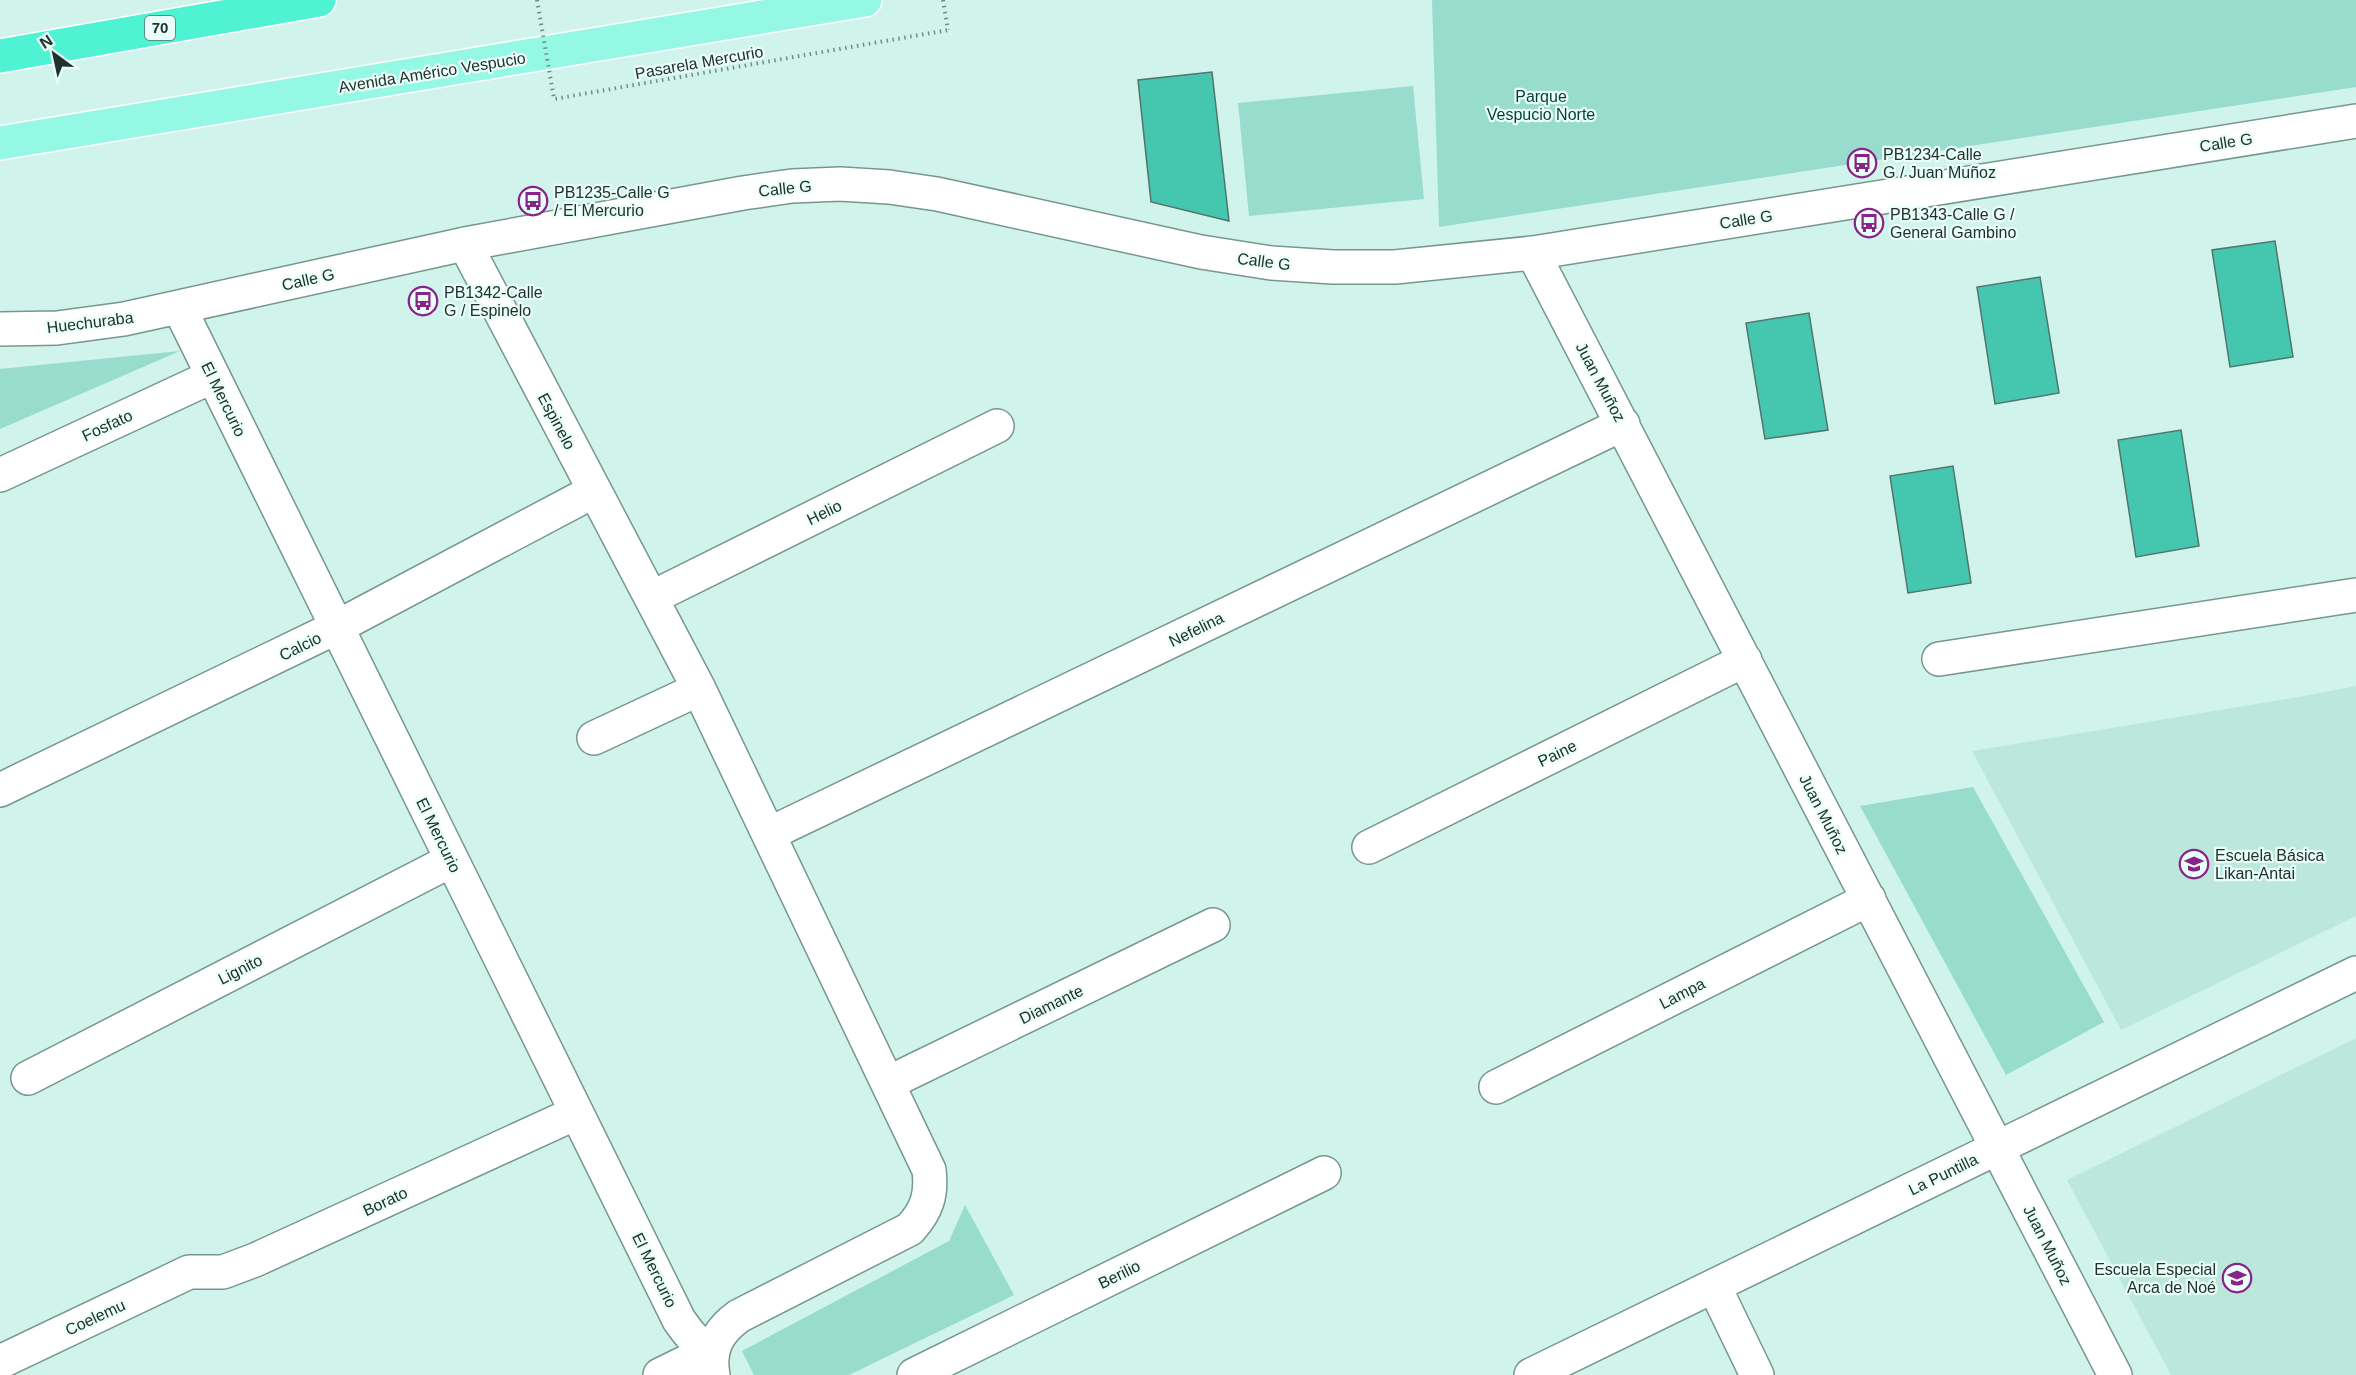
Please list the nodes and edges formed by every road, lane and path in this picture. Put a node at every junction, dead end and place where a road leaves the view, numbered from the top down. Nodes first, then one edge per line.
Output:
1 (319, 0) edge
2 (537, 0) edge
3 (864, 0) edge
4 (943, 0) edge
5 (0, 56) edge
6 (2356, 121) edge
7 (0, 143) edge
8 (465, 244) junction
9 (1533, 253) junction
10 (179, 307) junction
11 (0, 329) edge
12 (213, 376) junction
13 (1623, 424) junction
14 (997, 426) dead end
15 (0, 474) edge
16 (594, 491) junction
17 (2356, 595) edge
18 (651, 598) junction
19 (337, 627) junction
20 (1939, 659) dead end
21 (1745, 660) junction
22 (699, 690) junction
23 (594, 738) dead end
24 (0, 790) edge
25 (769, 834) junction
26 (1369, 847) dead end
27 (452, 860) junction
28 (1869, 899) junction
29 (1213, 925) dead end
30 (2356, 973) edge
31 (28, 1078) dead end
32 (888, 1083) junction
33 (1496, 1087) dead end
34 (576, 1113) junction
35 (1997, 1148) junction
36 (1324, 1173) dead end
37 (189, 1272) joint
38 (1714, 1286) junction
39 (0, 1362) edge
40 (713, 1362) edge
41 (660, 1375) edge
42 (915, 1375) edge
43 (1531, 1375) edge
44 (1757, 1375) edge
45 (2115, 1375) edge

1 - 5 highway, 70
2 - 4 path, Pasarela Mercurio, bridge
3 - 7 main road, Avenida Américo Vespucio
6 - 9 street, Calle G
8 - 9 street, Calle G
8 - 10 street, Calle G
8 - 16 street, Espinelo
9 - 13 street, Juan Muñoz
10 - 11 street, Huechuraba
10 - 12 street, El Mercurio
12 - 15 street, Fosfato
12 - 19 street, El Mercurio
13 - 21 street, Juan Muñoz
13 - 25 street, Nefelina
14 - 18 street, Helio
16 - 18 street, Espinelo
16 - 19 street, Calcio
17 - 20 street
18 - 22 street
19 - 24 street, Calcio
19 - 27 street, El Mercurio
21 - 26 street, Paine
21 - 28 street, Juan Muñoz
22 - 23 street
22 - 25 street
25 - 32 street
27 - 31 street, Lignito
27 - 34 street, El Mercurio
28 - 33 street, Lampa
28 - 35 street, Juan Muñoz
29 - 32 street, Diamante
30 - 35 street, La Puntilla
32 - 40 street
34 - 37 street, Borato
34 - 40 street, El Mercurio
35 - 38 street, La Puntilla
35 - 45 street, Juan Muñoz
36 - 42 street, Berilio
37 - 39 street, Coelemu
38 - 43 street, La Puntilla
38 - 44 street
40 - 41 street

